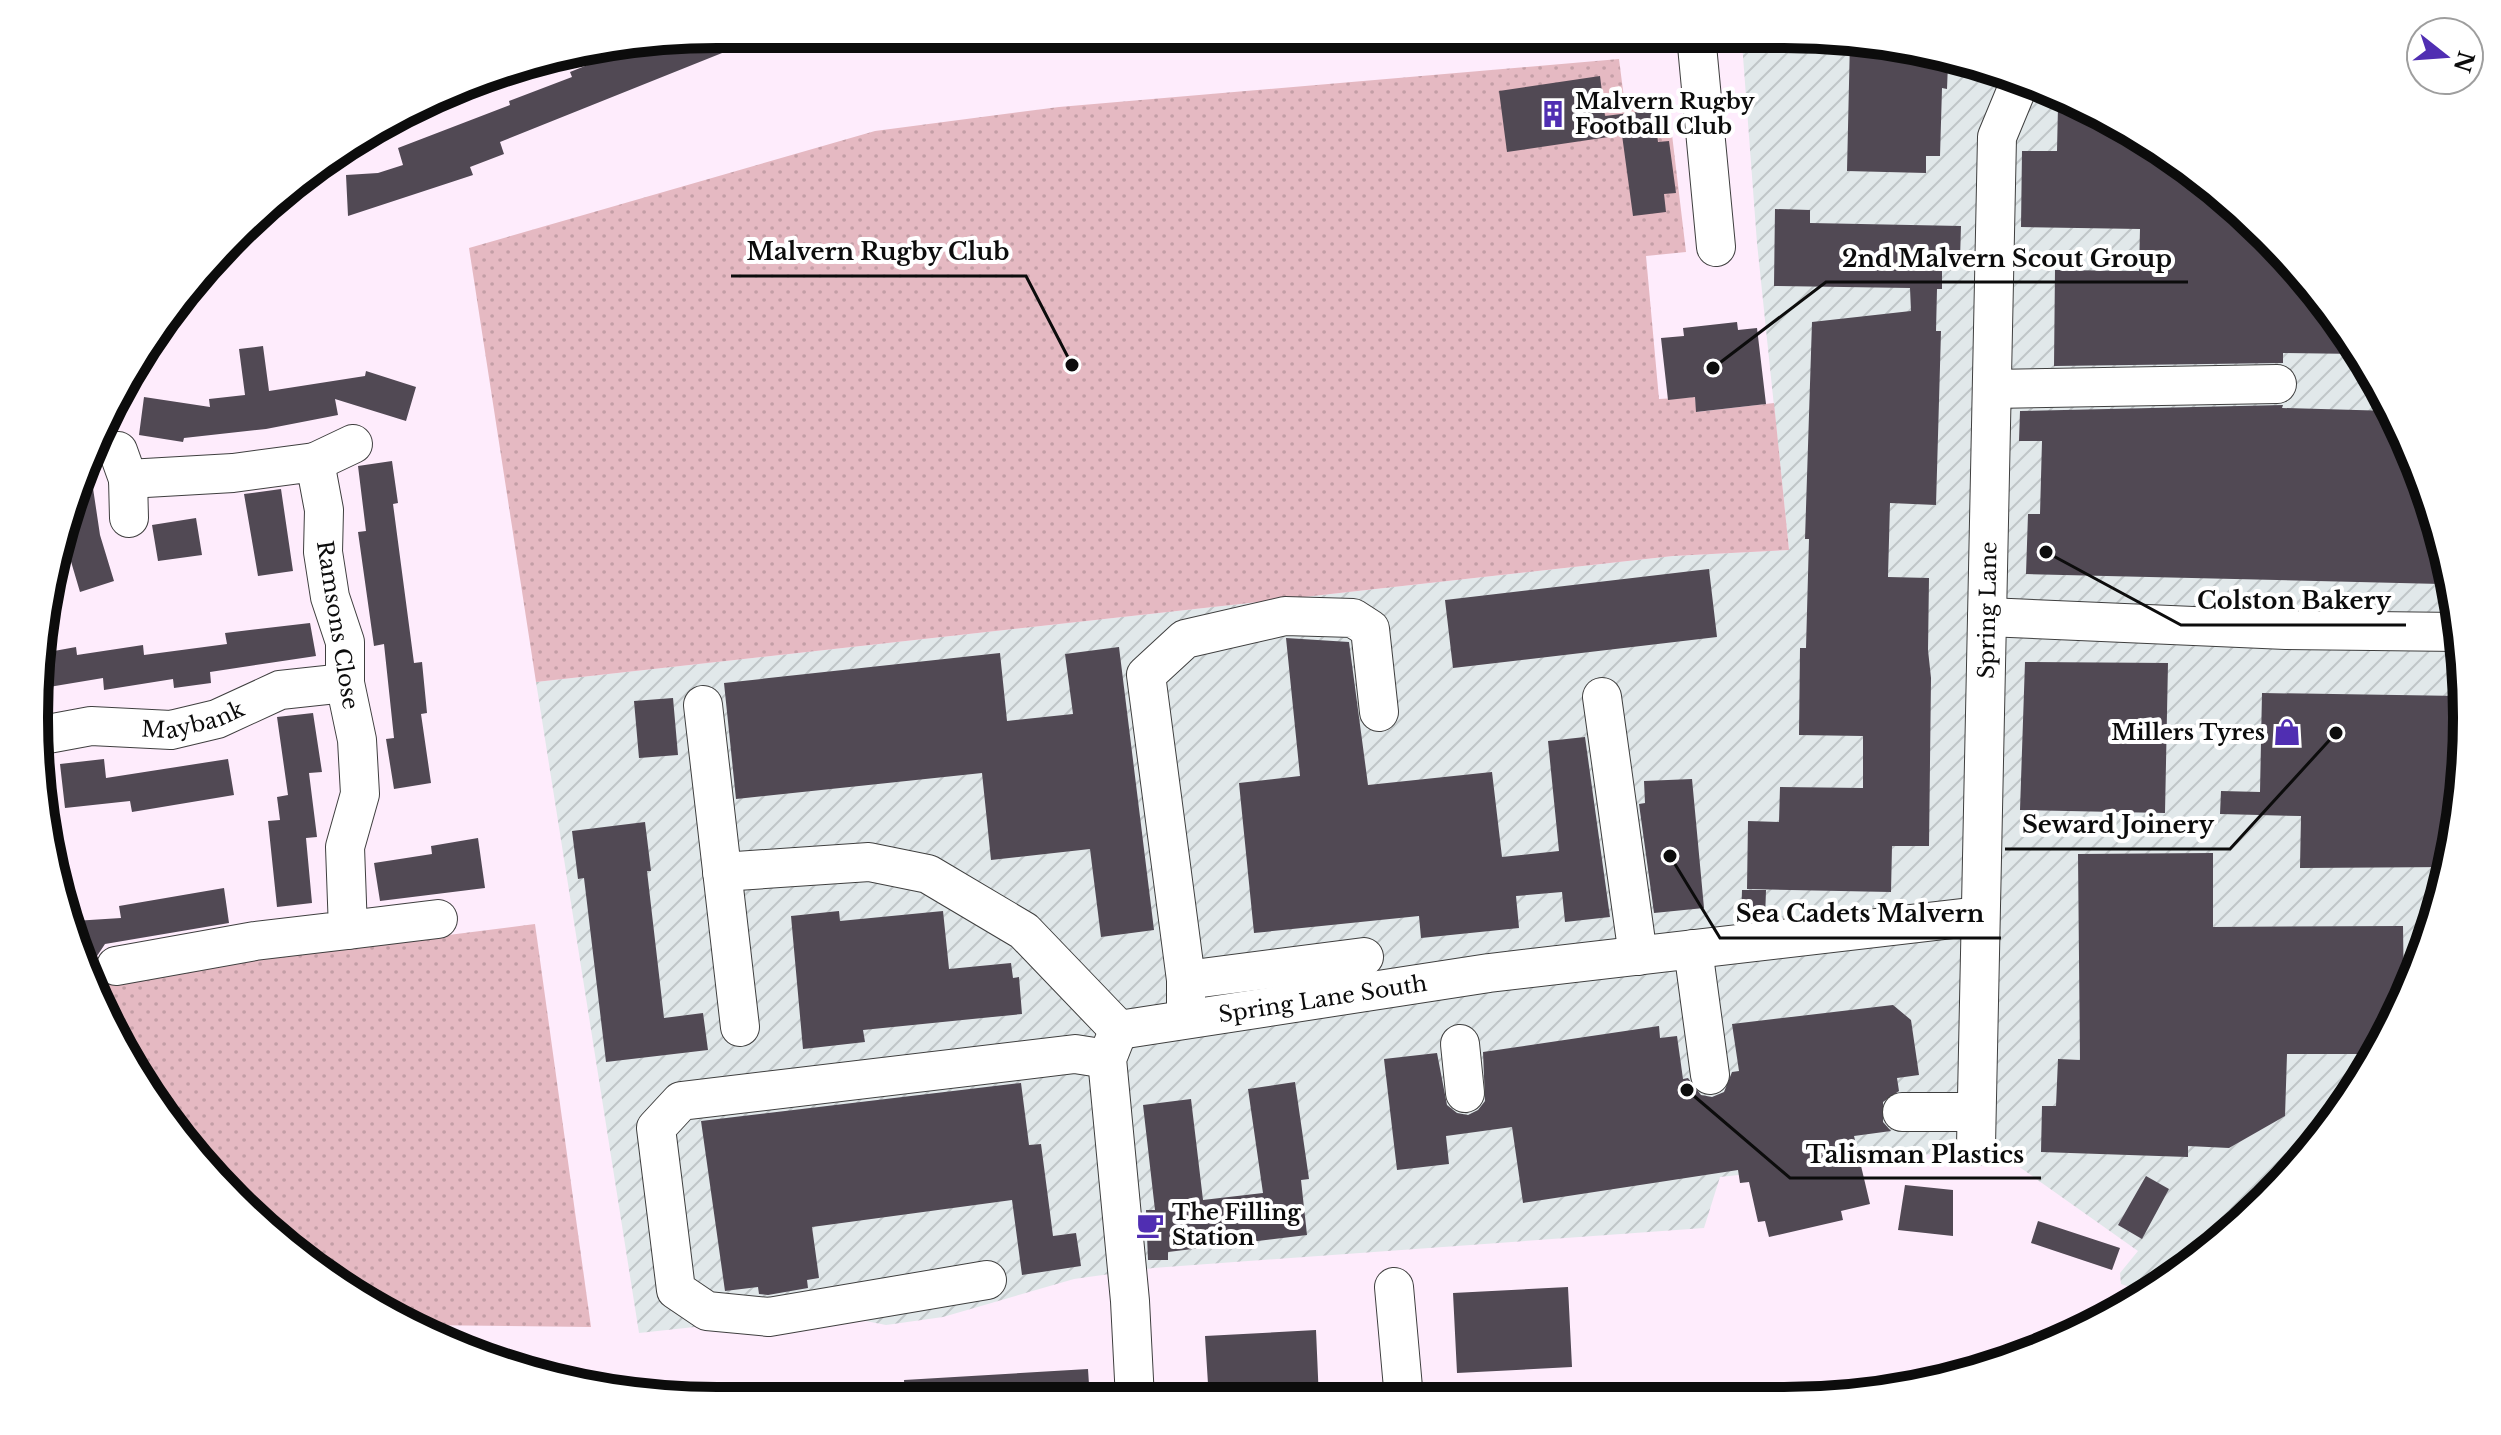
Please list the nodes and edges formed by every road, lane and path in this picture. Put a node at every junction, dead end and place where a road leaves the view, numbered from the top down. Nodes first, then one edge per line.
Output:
1 (1697, 48) edge
2 (2016, 90) edge
3 (1716, 247) dead end
4 (2277, 384) dead end
5 (1992, 389) junction
6 (353, 444) dead end
7 (315, 462) junction
8 (129, 518) dead end
9 (1987, 617) junction
10 (2447, 632) edge
11 (345, 683) junction
12 (1602, 697) dead end
13 (703, 705) dead end
14 (1379, 712) dead end
15 (48, 734) edge
16 (722, 872) junction
17 (1979, 916) junction
18 (438, 919) dead end
19 (348, 930) junction
20 (1693, 949) junction
21 (1638, 956) junction
22 (1364, 957) dead end
23 (116, 966) dead end
24 (1186, 980) junction
25 (1186, 1018) junction
26 (740, 1027) dead end
27 (1113, 1044) junction
28 (1460, 1044) dead end
29 (1710, 1075) dead end
30 (1465, 1093) dead end
31 (1902, 1112) dead end
32 (987, 1280) dead end
33 (1394, 1287) dead end
34 (1134, 1387) edge
35 (1403, 1387) edge

1 - 3 street
2 - 5 street, Spring Lane
4 - 5 street
5 - 9 street, Spring Lane
6 - 7 street
7 - 8 street
7 - 11 street, Ramsons Close
9 - 10 street
9 - 17 street, Spring Lane
11 - 15 street, Maybank
11 - 19 street, Ramsons Close
12 - 21 street
13 - 16 street
14 - 24 street
16 - 26 street
16 - 27 street
17 - 20 street, Spring Lane South
17 - 31 street, Spring Lane
18 - 19 street
19 - 23 street
20 - 21 street, Spring Lane South
20 - 29 street
21 - 25 street, Spring Lane South
22 - 24 street
24 - 25 street
25 - 27 street, Spring Lane South
27 - 32 street, Spring Lane South
27 - 34 street
28 - 30 street
33 - 35 street

